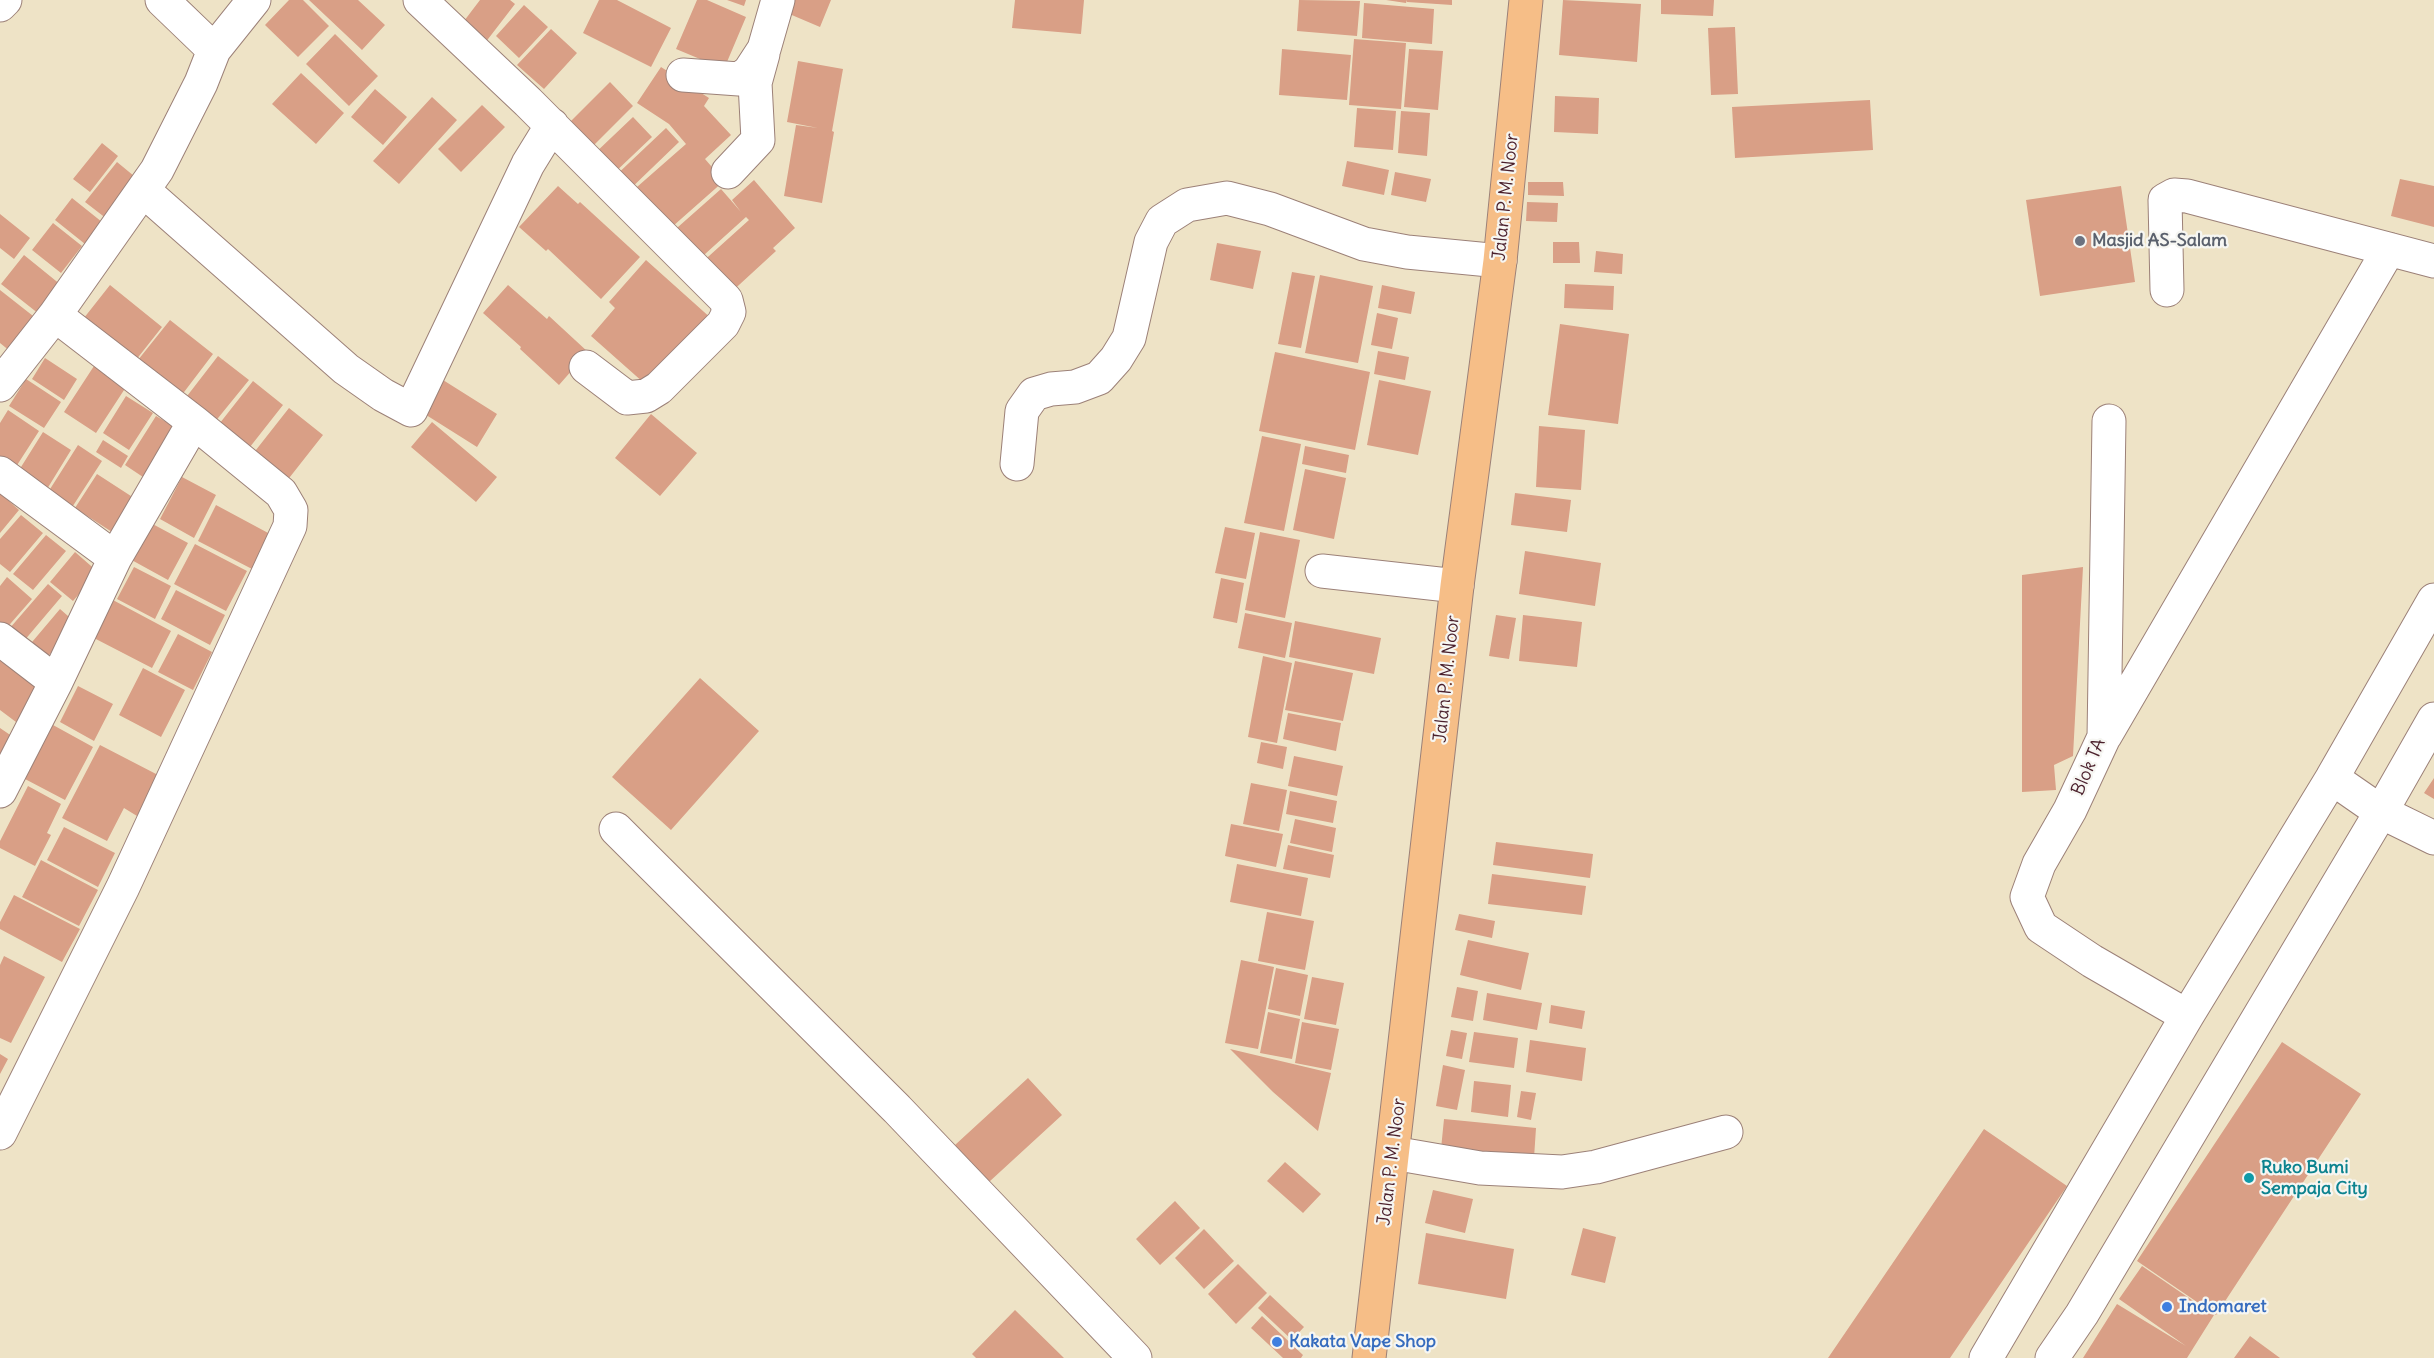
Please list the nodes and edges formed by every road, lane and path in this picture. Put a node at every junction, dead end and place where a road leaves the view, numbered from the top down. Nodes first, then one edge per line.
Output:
1 (4, 0) edge
2 (162, 0) edge
3 (254, 0) edge
4 (420, 0) edge
5 (778, 0) edge
6 (1526, 0) edge
7 (0, 5) edge
8 (764, 49) junction
9 (214, 50) junction
10 (683, 75) dead end
11 (541, 115) junction
12 (728, 172) dead end
13 (144, 191) junction
14 (2388, 249) junction
15 (1500, 261) junction
16 (2434, 261) edge
17 (2167, 290) dead end
18 (55, 315) junction
19 (586, 366) dead end
20 (0, 386) edge
21 (2109, 421) dead end
22 (194, 422) junction
23 (1017, 465) dead end
24 (0, 473) edge
25 (115, 558) junction
26 (1322, 571) dead end
27 (1457, 586) junction
28 (2434, 600) edge
29 (0, 639) edge
30 (56, 682) junction
31 (2434, 719) edge
32 (2104, 737) junction
33 (2332, 778) junction
34 (0, 791) edge
35 (2381, 812) junction
36 (616, 829) dead end
37 (2434, 838) edge
38 (2187, 1016) junction
39 (1726, 1132) dead end
40 (0, 1133) edge
41 (1393, 1153) junction
42 (1136, 1358) edge
43 (1369, 1358) edge
44 (1986, 1358) edge
45 (2052, 1358) edge

1 - 7 street
2 - 9 street
3 - 9 street
4 - 11 street
5 - 8 street
6 - 15 highway, Jalan P. M. Noor
8 - 10 street
8 - 12 street
9 - 13 street
11 - 13 street
11 - 19 street
13 - 18 street
14 - 16 street
14 - 17 street
14 - 32 street
15 - 23 street
15 - 27 highway, Jalan P. M. Noor
18 - 20 street
18 - 22 street
21 - 32 street, Blok TA
22 - 25 street
22 - 40 street
24 - 25 street
25 - 30 street
26 - 27 street
27 - 41 highway, Jalan P. M. Noor
28 - 33 street
29 - 30 street
30 - 34 street
31 - 35 street
32 - 38 street, Blok TA
33 - 35 street
33 - 38 street
35 - 37 street
35 - 45 street
36 - 42 street
38 - 44 street
39 - 41 street
41 - 43 highway, Jalan P. M. Noor

